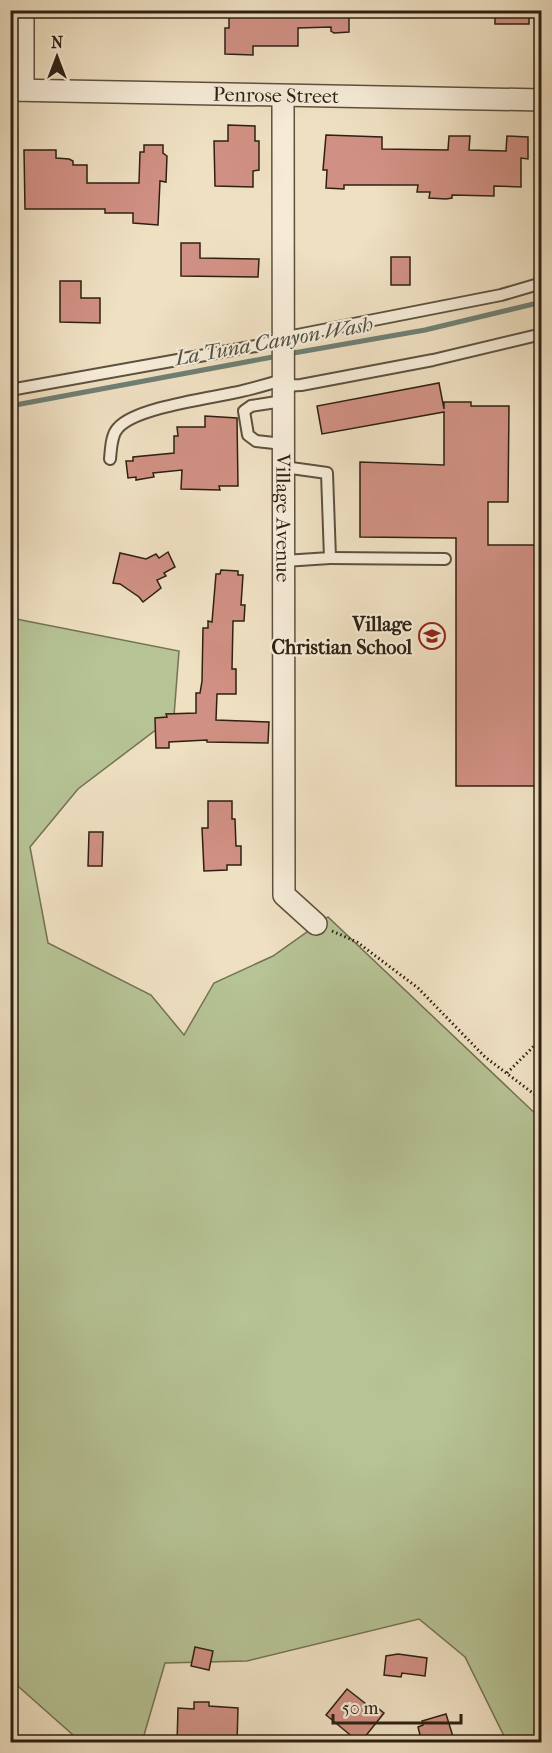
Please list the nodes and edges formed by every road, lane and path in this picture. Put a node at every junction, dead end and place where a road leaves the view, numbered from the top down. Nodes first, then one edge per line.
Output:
1 (23, 10) edge
2 (17, 90) edge
3 (283, 96) junction
4 (542, 100) edge
5 (542, 283) edge
6 (542, 334) edge
7 (282, 369) junction
8 (10, 390) edge
9 (283, 444) junction
10 (110, 459) dead end
11 (284, 467) junction
12 (330, 558) junction
13 (445, 559) dead end
14 (284, 561) junction
15 (316, 924) joint
16 (542, 1036) edge
17 (507, 1072) junction
18 (542, 1100) edge

1 - 2 street
2 - 3 street, Penrose Street
3 - 4 street, Penrose Street
3 - 7 street, Village Avenue
5 - 7 lane
6 - 7 lane
7 - 8 lane
7 - 9 street, Village Avenue
7 - 9 lane
7 - 10 lane
9 - 11 street, Village Avenue
11 - 12 lane
11 - 14 street, Village Avenue
12 - 13 lane
12 - 14 lane
14 - 15 street, Village Avenue
15 - 17 path
16 - 17 path
17 - 18 path

